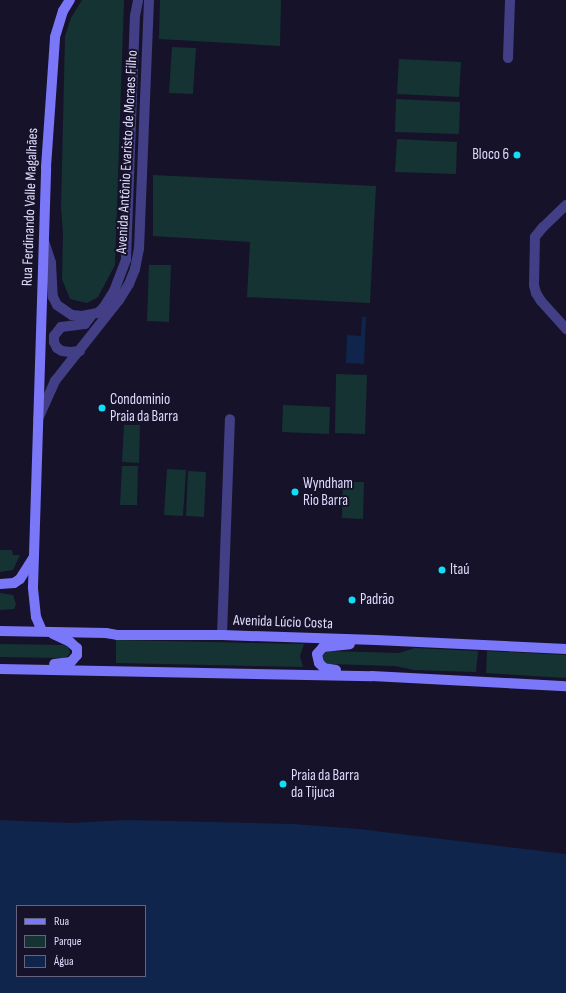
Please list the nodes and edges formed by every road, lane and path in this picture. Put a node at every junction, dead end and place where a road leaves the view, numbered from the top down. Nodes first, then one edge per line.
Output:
1 (70, 0) edge
2 (138, 0) edge
3 (149, 0) edge
4 (510, 0) edge
5 (135, 54) junction
6 (508, 58) dead end
7 (144, 141) junction
8 (566, 205) edge
9 (43, 238) junction
10 (91, 316) junction
11 (566, 329) edge
12 (80, 351) junction
13 (38, 419) junction
14 (230, 419) dead end
15 (34, 556) junction
16 (0, 584) edge
17 (0, 631) edge
18 (45, 631) junction
19 (222, 635) junction
20 (376, 640) junction
21 (566, 648) edge
22 (0, 669) edge
23 (372, 676) junction
24 (566, 686) edge

1 - 9 main road, Rua Ferdinando Valle Magalhães
2 - 5 street, Avenida Antônio Evaristo de Moraes Filho
3 - 7 street, Avenida Antônio Evaristo de Moraes Filho
4 - 6 street
5 - 7 street
5 - 10 street, Avenida Antônio Evaristo de Moraes Filho
7 - 12 street, Avenida Antônio Evaristo de Moraes Filho
8 - 11 street
9 - 10 street
9 - 13 main road, Rua Ferdinando Valle Magalhães
10 - 12 street, Avenida Antônio Evaristo de Moraes Filho
12 - 13 street, Avenida Antônio Evaristo de Moraes Filho
13 - 15 main road, Rua Ferdinando Valle Magalhães
14 - 19 street
15 - 16 main road
15 - 18 main road, Rua Ferdinando Valle Magalhães
17 - 18 main road, Avenida Lúcio Costa
18 - 19 main road, Avenida Lúcio Costa
18 - 22 main road
19 - 20 main road, Avenida Lúcio Costa
20 - 21 main road, Avenida Lúcio Costa
20 - 23 main road
22 - 23 main road
23 - 24 main road

